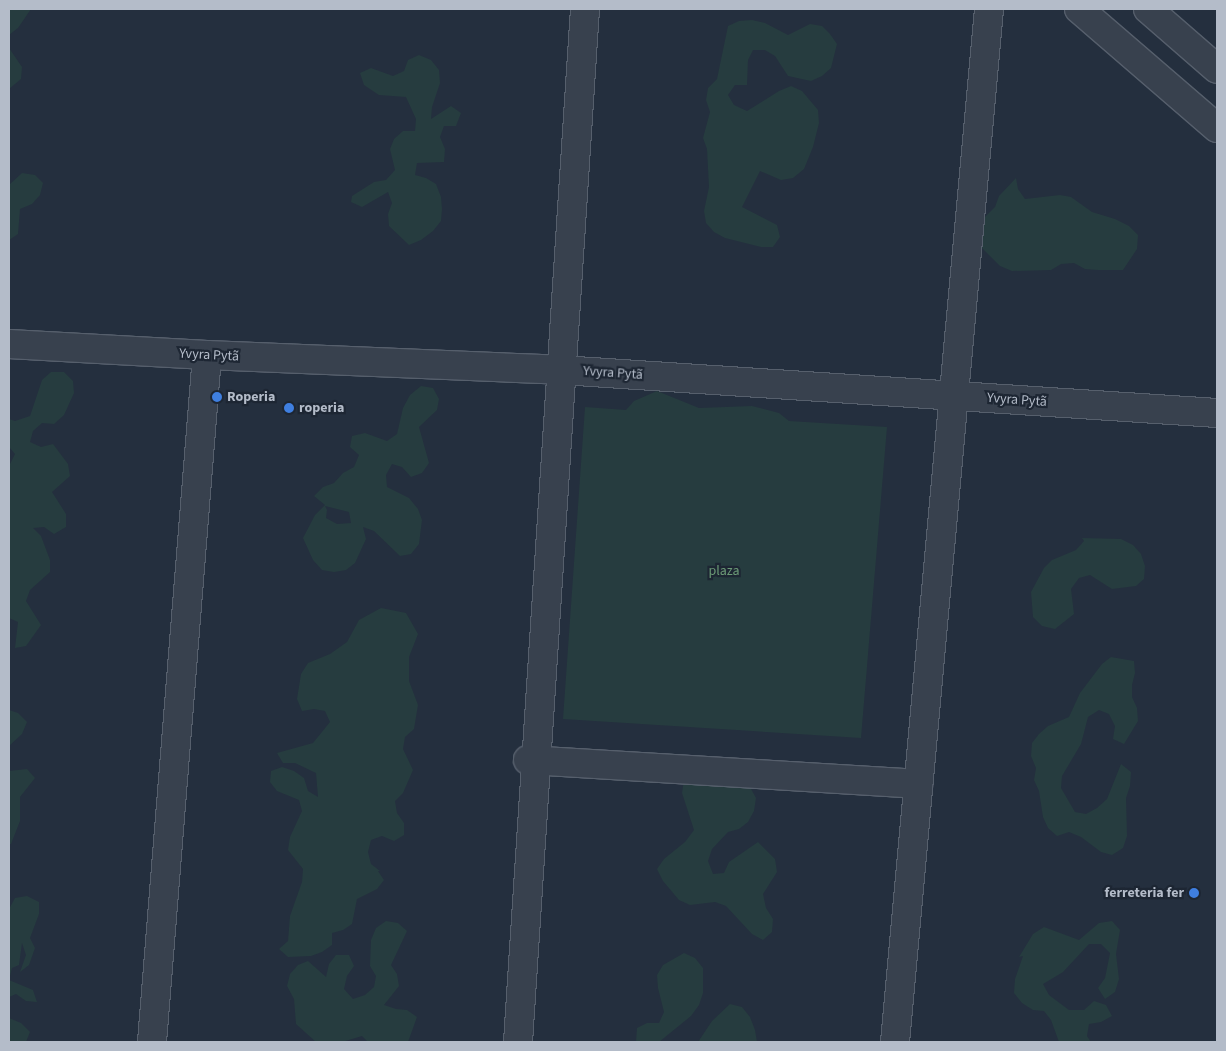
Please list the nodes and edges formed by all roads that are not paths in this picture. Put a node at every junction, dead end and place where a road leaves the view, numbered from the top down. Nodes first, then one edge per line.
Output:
1 (585, 9) edge
2 (989, 9) edge
3 (1079, 9) edge
4 (1148, 9) edge
5 (1217, 69) edge
6 (1217, 128) edge
7 (9, 344) edge
8 (207, 355) junction
9 (561, 370) junction
10 (954, 396) junction
11 (1217, 413) edge
12 (532, 760) junction
13 (918, 784) junction
14 (152, 1042) edge
15 (518, 1042) edge
16 (895, 1042) edge

1 - 9 street
2 - 10 street
3 - 6 street
4 - 5 street
7 - 8 street, Yvyra Pytã
8 - 9 street, Yvyra Pytã
8 - 14 street
9 - 10 street, Yvyra Pytã
9 - 12 street
10 - 11 street, Yvyra Pytã
10 - 13 street
12 - 13 street
12 - 15 street
13 - 16 street

